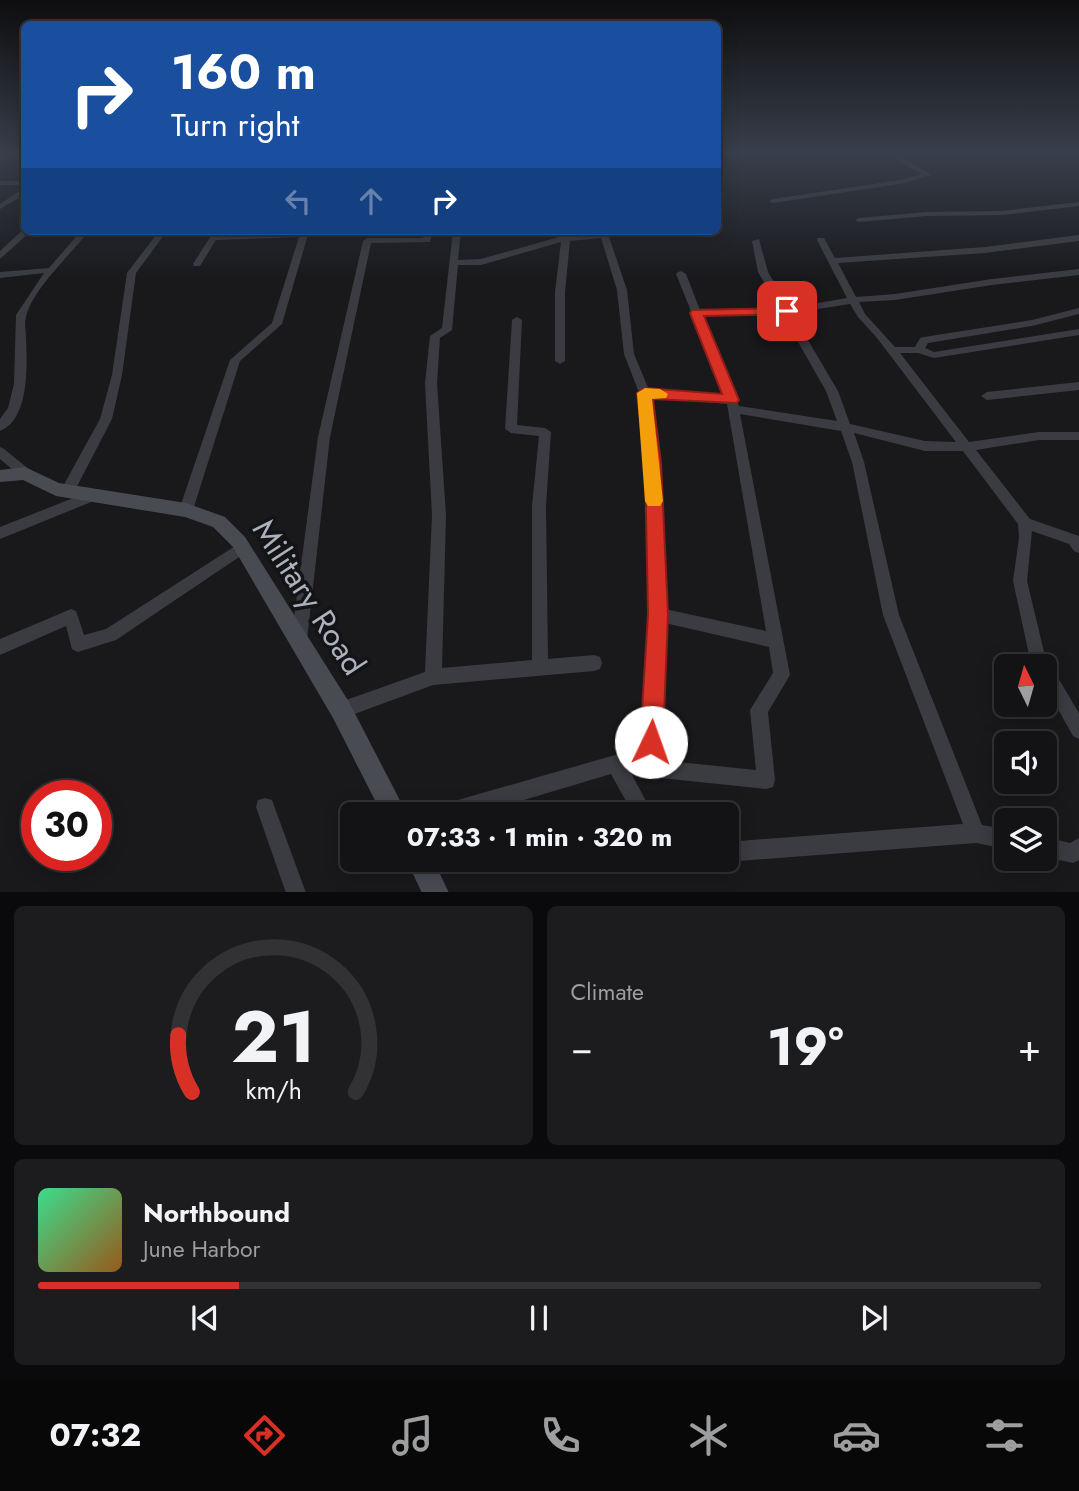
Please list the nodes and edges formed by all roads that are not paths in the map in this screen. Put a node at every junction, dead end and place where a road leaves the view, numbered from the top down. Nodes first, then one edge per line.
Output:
1 (19, 196) edge
2 (809, 196) edge
3 (773, 201) dead end
4 (1079, 204) edge
5 (0, 208) edge
6 (859, 220) dead end
7 (23, 235) edge
8 (82, 235) edge
9 (160, 235) edge
10 (215, 235) edge
11 (303, 235) edge
12 (428, 235) edge
13 (456, 235) edge
14 (585, 235) edge
15 (605, 235) edge
16 (566, 238) junction
17 (1079, 238) edge
18 (821, 240) dead end
19 (756, 241) dead end
20 (0, 256) edge
21 (833, 261) junction
22 (453, 263) junction
23 (197, 264) dead end
24 (52, 270) junction
25 (1079, 272) edge
26 (681, 274) dead end
27 (0, 275) edge
28 (854, 300) junction
29 (787, 311) junction
30 (1079, 311) edge
31 (696, 313) junction
32 (517, 320) dead end
33 (1079, 332) edge
34 (892, 350) junction
35 (919, 350) junction
36 (560, 361) dead end
37 (1079, 386) edge
38 (645, 393) junction
39 (988, 396) dead end
40 (733, 404) junction
41 (0, 427) edge
42 (845, 427) junction
43 (1079, 436) edge
44 (966, 447) junction
45 (0, 452) edge
46 (25, 473) junction
47 (0, 476) edge
48 (68, 490) junction
49 (96, 494) junction
50 (186, 510) junction
51 (1024, 523) junction
52 (0, 533) edge
53 (1077, 541) edge
54 (243, 547) junction
55 (658, 614) junction
56 (299, 640) junction
57 (776, 641) junction
58 (0, 647) edge
59 (1037, 654) edge
60 (594, 663) dead end
61 (541, 668) junction
62 (433, 677) junction
63 (1057, 692) edge
64 (341, 710) junction
65 (1079, 730) edge
66 (615, 764) junction
67 (650, 768) junction
68 (389, 802) edge
69 (485, 802) edge
70 (637, 802) edge
71 (265, 807) dead end
72 (976, 833) junction
73 (994, 837) edge
74 (1079, 848) edge
75 (1057, 850) edge
76 (739, 851) edge
77 (426, 872) edge
78 (296, 892) edge
79 (436, 892) edge

1 - 5 street
2 - 3 street
4 - 6 street
7 - 20 street
8 - 24 street
9 - 48 street
10 - 23 street
11 - 50 street
12 - 56 street
13 - 22 street
14 - 16 street
15 - 38 street
16 - 22 street
16 - 36 street
17 - 21 street
18 - 21 street
19 - 29 street
21 - 28 street
22 - 62 street
24 - 27 street
24 - 41 street
25 - 28 street
26 - 31 street
28 - 29 street
28 - 34 street
29 - 31 street
29 - 42 street
30 - 35 street
31 - 40 street
32 - 61 street
33 - 35 street
34 - 35 street
34 - 44 street
37 - 39 street
38 - 40 street
38 - 55 street
40 - 42 street
40 - 57 street
42 - 44 street
42 - 72 street
43 - 44 street
44 - 51 street
45 - 46 street
46 - 47 street
46 - 48 street, Military Road
48 - 49 street, Military Road
49 - 50 street, Military Road
49 - 52 street
50 - 54 street, Military Road
51 - 53 street
51 - 59 street
54 - 56 street, Military Road
54 - 58 street
55 - 57 street
55 - 67 street
56 - 64 street, Military Road
57 - 67 street
60 - 61 street
61 - 62 street
62 - 64 street
63 - 65 street
64 - 68 street, Military Road
66 - 67 street
66 - 69 street
66 - 70 street
71 - 78 street
72 - 73 street
72 - 76 street
74 - 75 street
77 - 79 street

